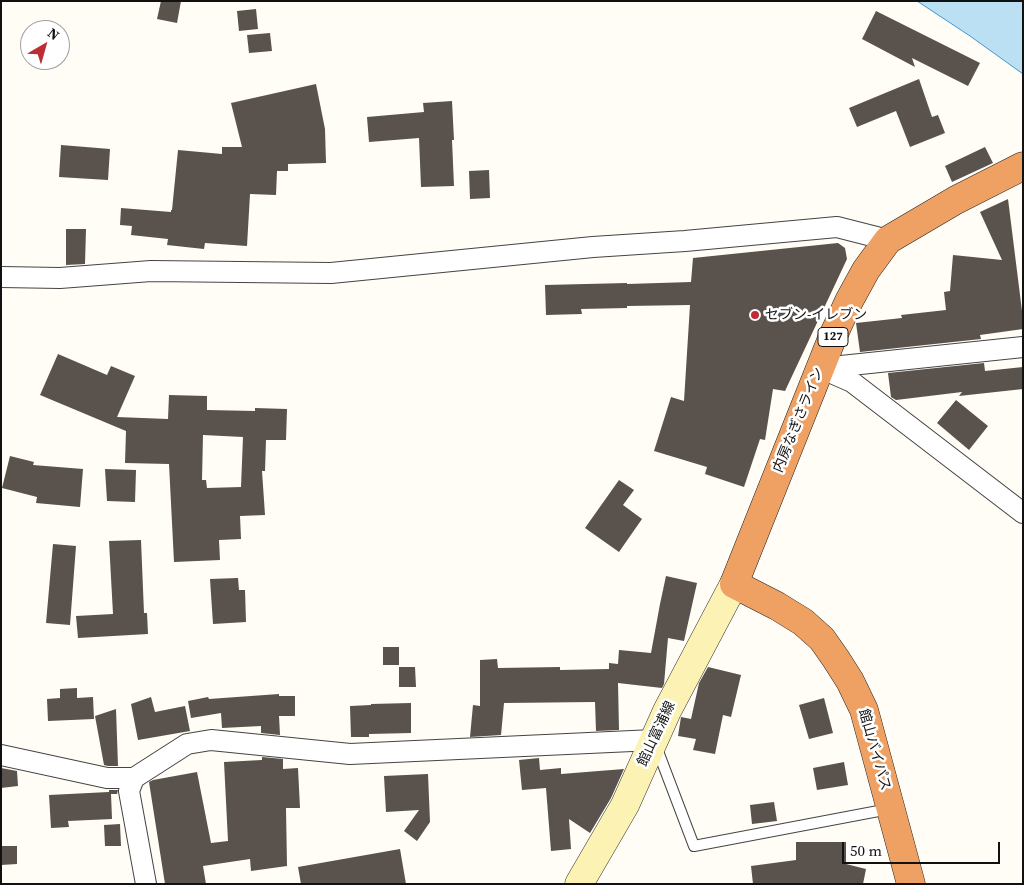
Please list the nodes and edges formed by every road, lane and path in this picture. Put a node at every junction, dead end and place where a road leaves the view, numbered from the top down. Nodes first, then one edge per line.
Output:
1 (1023, 166) edge
2 (888, 240) junction
3 (1, 277) edge
4 (1023, 347) edge
5 (820, 368) junction
6 (1021, 507) edge
7 (734, 584) junction
8 (654, 740) junction
9 (1, 755) edge
10 (134, 778) junction
11 (891, 808) junction
12 (146, 884) edge
13 (579, 884) edge
14 (911, 884) edge

1 - 2 highway, 内房なぎさライン / 127
2 - 3 street
2 - 5 highway, 内房なぎさライン / 127
4 - 5 street
5 - 6 street
5 - 7 highway, 内房なぎさライン / 127
7 - 8 main road, 館山富浦線
7 - 11 highway, 館山バイパス
8 - 10 street
8 - 11 lane
8 - 13 main road, 館山富浦線
9 - 10 street
10 - 12 street
11 - 14 highway, 館山バイパス

